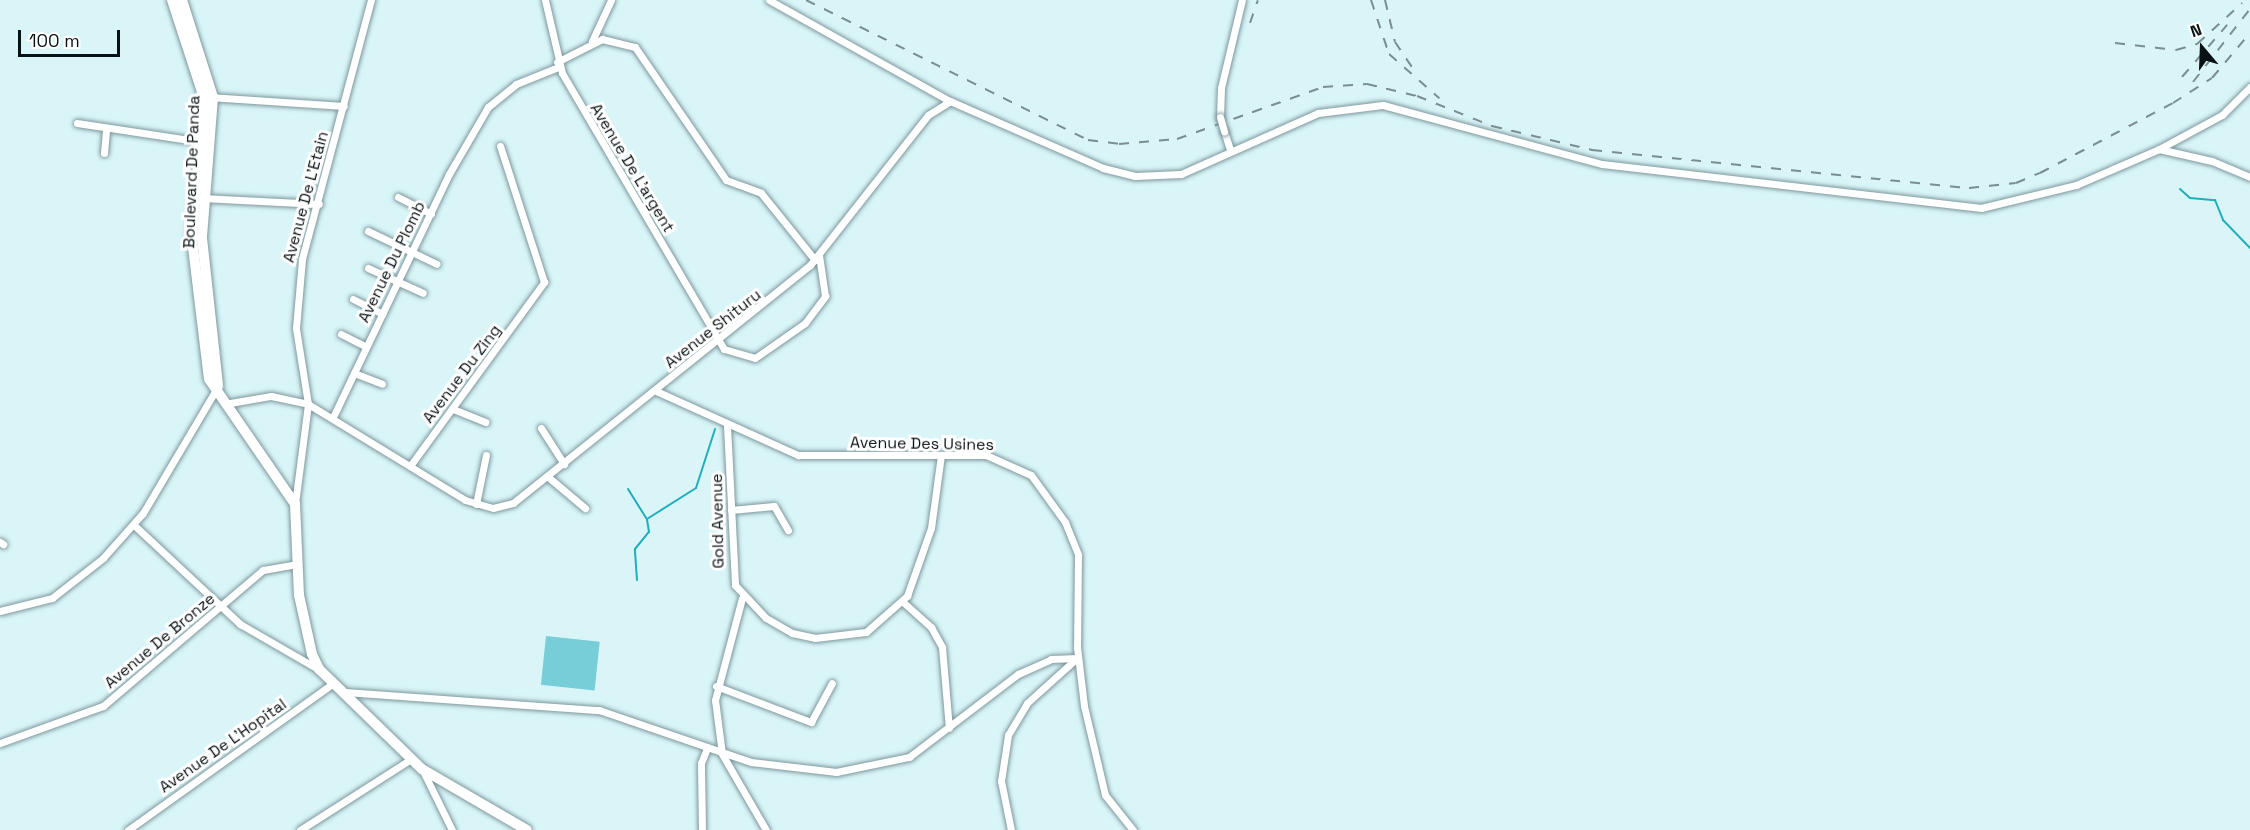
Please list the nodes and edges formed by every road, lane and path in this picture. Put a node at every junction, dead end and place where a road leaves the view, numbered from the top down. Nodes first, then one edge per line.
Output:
1 (172, 0) edge
2 (182, 0) edge
3 (370, 0) edge
4 (545, 0) edge
5 (611, 0) edge
6 (769, 0) edge
7 (1242, 0) edge
8 (592, 41) junction
9 (557, 64) junction
10 (2250, 87) edge
11 (208, 98) junction
12 (950, 101) junction
13 (344, 106) junction
14 (77, 123) dead end
15 (106, 129) junction
16 (199, 141) junction
17 (211, 144) junction
18 (500, 146) dead end
19 (1230, 149) junction
20 (2159, 149) junction
21 (104, 153) dead end
22 (2250, 177) edge
23 (398, 197) dead end
24 (199, 198) junction
25 (319, 204) junction
26 (431, 214) junction
27 (368, 231) dead end
28 (412, 253) junction
29 (817, 258) junction
30 (437, 264) dead end
31 (368, 268) dead end
32 (396, 284) junction
33 (423, 293) dead end
34 (353, 299) dead end
35 (382, 314) junction
36 (341, 334) dead end
37 (718, 343) junction
38 (366, 347) junction
39 (354, 373) junction
40 (382, 384) dead end
41 (218, 386) junction
42 (657, 391) junction
43 (230, 403) junction
44 (308, 404) junction
45 (453, 409) junction
46 (334, 416) junction
47 (485, 422) dead end
48 (727, 426) junction
49 (541, 428) dead end
50 (486, 455) dead end
51 (941, 455) junction
52 (564, 464) junction
53 (410, 466) junction
54 (548, 476) junction
55 (295, 504) junction
56 (476, 504) junction
57 (585, 508) dead end
58 (731, 510) junction
59 (135, 526) junction
60 (788, 530) dead end
61 (296, 564) junction
62 (742, 598) junction
63 (903, 602) junction
64 (220, 608) junction
65 (0, 611) edge
66 (1077, 658) junction
67 (319, 669) junction
68 (333, 683) junction
69 (832, 683) dead end
70 (716, 686) junction
71 (342, 692) junction
72 (949, 728) junction
73 (0, 743) edge
74 (707, 748) junction
75 (722, 754) junction
76 (411, 759) junction
77 (422, 769) junction
78 (131, 829) edge
79 (300, 830) edge
80 (452, 830) edge
81 (528, 830) edge
82 (702, 830) edge
83 (766, 830) edge
84 (1011, 830) edge
85 (1133, 830) edge

1 - 11 street, Boulevard De Panda
2 - 11 street, Boulevard De Panda
3 - 13 street, Avenue De L'Etain
4 - 9 street, Avenue De L'argent
5 - 8 street
6 - 12 street
7 - 19 street, bridge
8 - 9 street, Avenue Du Plomb
8 - 29 street
9 - 26 street, Avenue Du Plomb
9 - 37 street, Avenue De L'argent
10 - 20 street
11 - 13 street
11 - 16 street, Boulevard De Panda
11 - 17 street, Boulevard De Panda
12 - 19 street
12 - 29 street, Avenue Shituru
13 - 25 street, Avenue De L'Etain
14 - 15 street
15 - 16 street
15 - 21 street
16 - 17 street
16 - 24 street, Boulevard De Panda
17 - 24 street, Boulevard De Panda
18 - 45 street, Avenue Du Zing
19 - 20 street
20 - 22 street
23 - 26 street
24 - 25 street
24 - 41 street, Boulevard De Panda
25 - 44 street, Avenue De L'Etain
26 - 28 street, Avenue Du Plomb
27 - 28 street
28 - 30 street
28 - 32 street, Avenue Du Plomb
29 - 37 street, Avenue Shituru
29 - 37 street
31 - 32 street
32 - 33 street
32 - 35 street, Avenue Du Plomb
34 - 35 street
35 - 38 street, Avenue Du Plomb
36 - 38 street
37 - 42 street, Avenue Shituru
38 - 39 street, Avenue Du Plomb
39 - 40 street
39 - 46 street, Avenue Du Plomb
41 - 43 street, Boulevard De Panda
41 - 59 street
42 - 48 street, Avenue Des Usines
42 - 52 street, Avenue Shituru
43 - 44 street, Avenue Shituru
43 - 55 street, Boulevard De Panda
44 - 46 street, Avenue Shituru
44 - 55 street, Avenue De L'Etain
45 - 47 street
45 - 53 street, Avenue Du Zing
46 - 53 street, Avenue Shituru
48 - 51 street, Avenue Des Usines
48 - 58 street, Gold Avenue
49 - 52 street
50 - 56 street
51 - 63 street
51 - 66 street, Avenue Des Usines
52 - 54 street, Avenue Shituru
53 - 56 street, Avenue Shituru
54 - 56 street, Avenue Shituru
54 - 57 street
55 - 61 street
58 - 60 street
58 - 62 street, Gold Avenue
59 - 64 street
59 - 65 street
61 - 64 street, Avenue De Bronze
61 - 67 street
62 - 63 street
62 - 70 street
63 - 72 street
64 - 67 street
64 - 73 street, Avenue De Bronze
66 - 72 street
66 - 84 street
66 - 85 street, Avenue Des Usines
67 - 68 street
68 - 71 street
68 - 78 street, Avenue De L'Hopital
69 - 70 street
70 - 75 street
71 - 74 street
71 - 76 street
72 - 75 street
74 - 75 street
74 - 82 street
75 - 83 street
76 - 77 street
76 - 79 street
77 - 80 street
77 - 81 street

